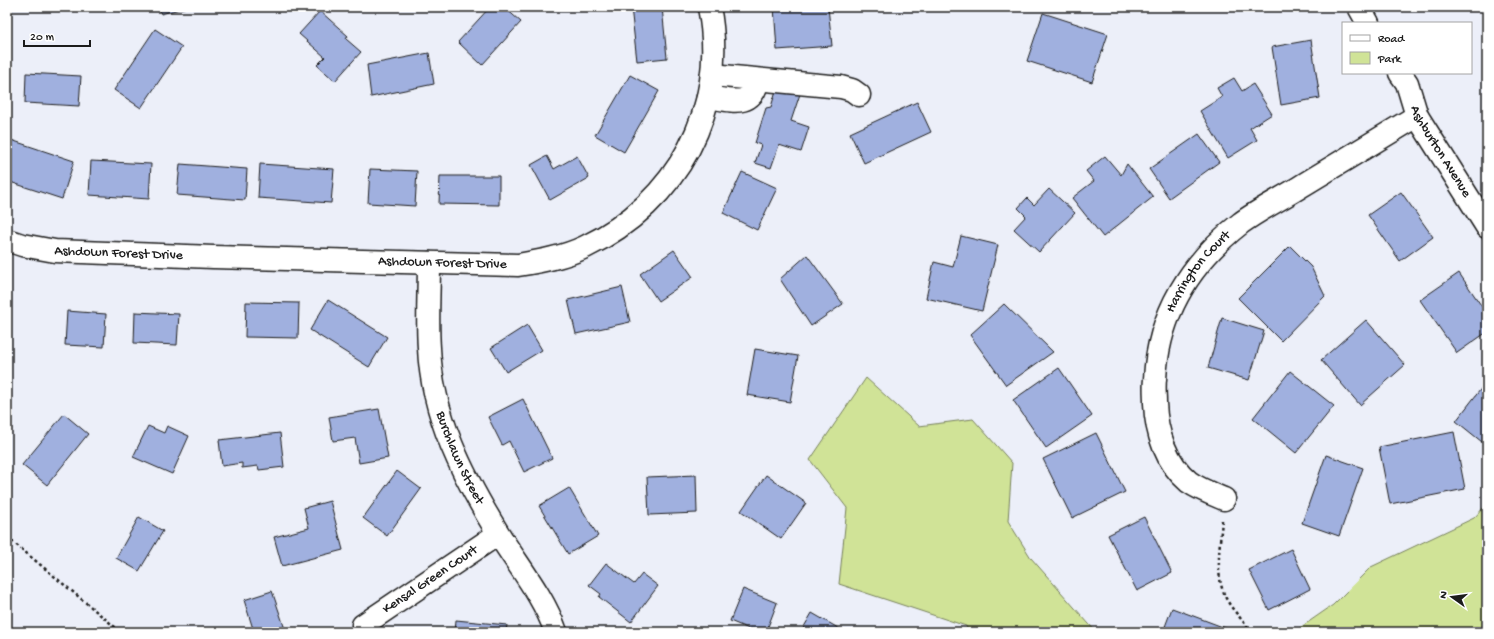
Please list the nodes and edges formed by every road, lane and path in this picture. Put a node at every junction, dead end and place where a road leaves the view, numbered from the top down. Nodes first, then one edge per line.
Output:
1 (709, 7) edge
2 (1358, 7) edge
3 (1367, 22) edge
4 (1401, 74) edge
5 (712, 75) junction
6 (758, 80) junction
7 (859, 95) dead end
8 (708, 97) junction
9 (1417, 116) junction
10 (1487, 227) edge
11 (7, 240) edge
12 (429, 263) junction
13 (1224, 499) joint
14 (498, 534) junction
15 (7, 537) edge
16 (363, 625) dead end
17 (120, 632) edge
18 (556, 632) edge
19 (1250, 632) edge

1 - 5 street, Ashdown Forest Drive
2 - 3 street
4 - 9 street, Ashburton Avenue
5 - 6 street
5 - 8 street, Ashdown Forest Drive
6 - 7 street
6 - 8 street
8 - 12 street, Ashdown Forest Drive
9 - 10 street, Ashburton Avenue
9 - 13 street, Harrington Court
11 - 12 street, Ashdown Forest Drive
12 - 14 street, Burchlawn Street
13 - 19 path
14 - 16 street, Kensal Green Court
14 - 18 street, Burchlawn Street
15 - 17 path

